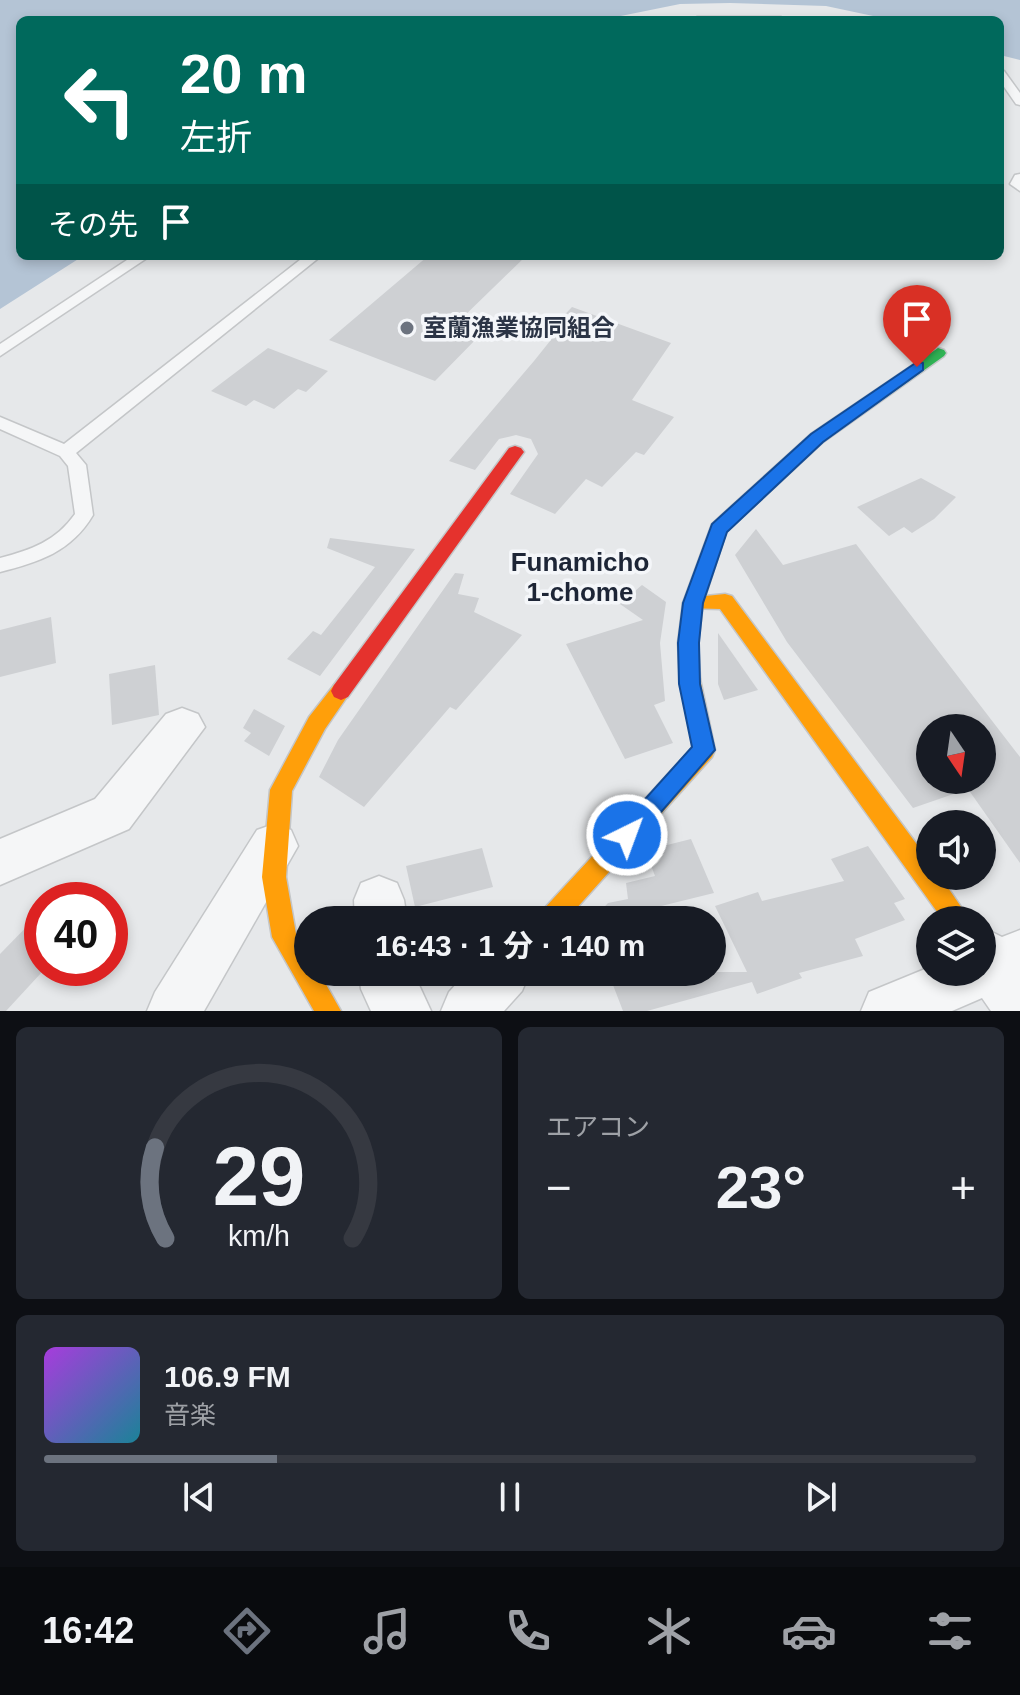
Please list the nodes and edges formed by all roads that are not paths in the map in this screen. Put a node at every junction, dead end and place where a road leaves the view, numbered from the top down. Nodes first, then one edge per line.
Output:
1 (1004, 77) edge
2 (1020, 101) edge
3 (1020, 178) edge
4 (1020, 187) edge
5 (137, 260) edge
6 (309, 260) edge
7 (0, 351) edge
8 (938, 353) dead end
9 (0, 422) edge
10 (66, 452) junction
11 (515, 452) dead end
12 (0, 565) edge
13 (693, 603) junction
14 (182, 727) dead end
15 (278, 840) junction
16 (0, 862) edge
17 (563, 906) edge
18 (948, 906) edge
19 (1004, 971) edge
20 (388, 986) edge
21 (490, 986) edge
22 (174, 1011) edge
23 (328, 1011) edge
24 (404, 1011) edge
25 (468, 1011) edge
26 (888, 1011) edge

1 - 2 lane
3 - 4 lane
5 - 7 lane
6 - 10 lane
8 - 13 street
9 - 10 lane
10 - 12 lane
11 - 15 street
13 - 17 street
13 - 18 street
14 - 16 street
15 - 22 street
15 - 23 street
19 - 26 street
20 - 24 street
21 - 25 street

